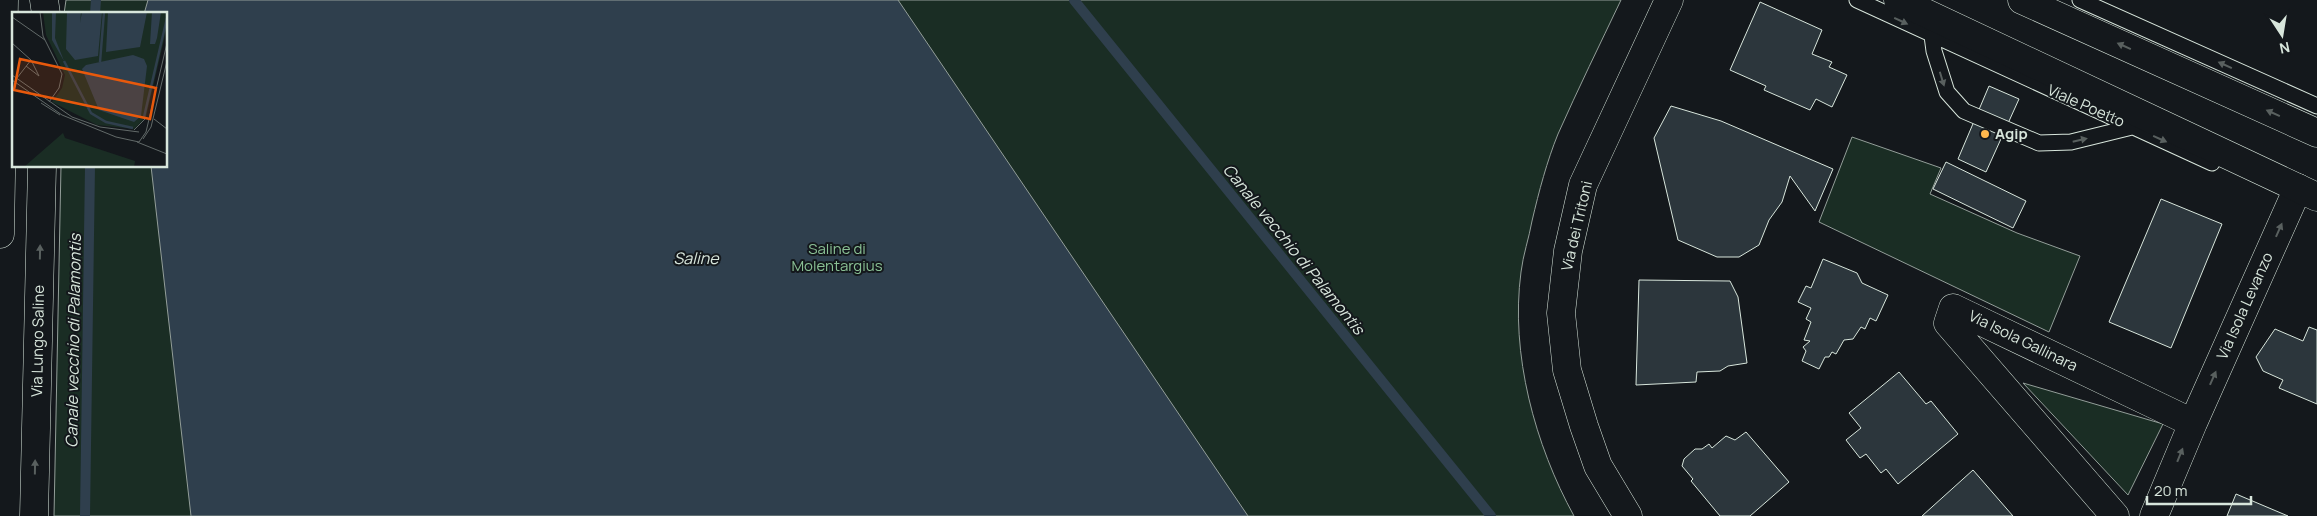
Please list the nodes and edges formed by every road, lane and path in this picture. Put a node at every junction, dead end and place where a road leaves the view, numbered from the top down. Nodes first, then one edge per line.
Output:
1 (4, 0) edge
2 (1669, 0) edge
3 (1857, 0) edge
4 (1898, 0) edge
5 (2022, 0) edge
6 (2080, 0) edge
7 (1930, 25) junction
8 (2317, 106) edge
9 (2143, 124) junction
10 (2317, 132) edge
11 (42, 168) edge
12 (2306, 199) edge
13 (0, 234) edge
14 (2193, 423) junction
15 (34, 516) edge
16 (1628, 516) edge
17 (2115, 516) edge
18 (2154, 516) edge

1 - 13 street
2 - 16 street, Via dei Tritoni
3 -> 7 lane, Viale Poetto
4 - 7 street, Viale Poetto
10 -> 5 street
8 -> 6 lane
7 - 9 street, Viale Poetto
7 -> 9 lane
9 -> 12 street, Viale Poetto
15 -> 11 street, Via Lungo Saline
14 -> 12 street, Via Isola Levanzo
14 - 17 street, Via Isola Gallinara
18 -> 14 street

